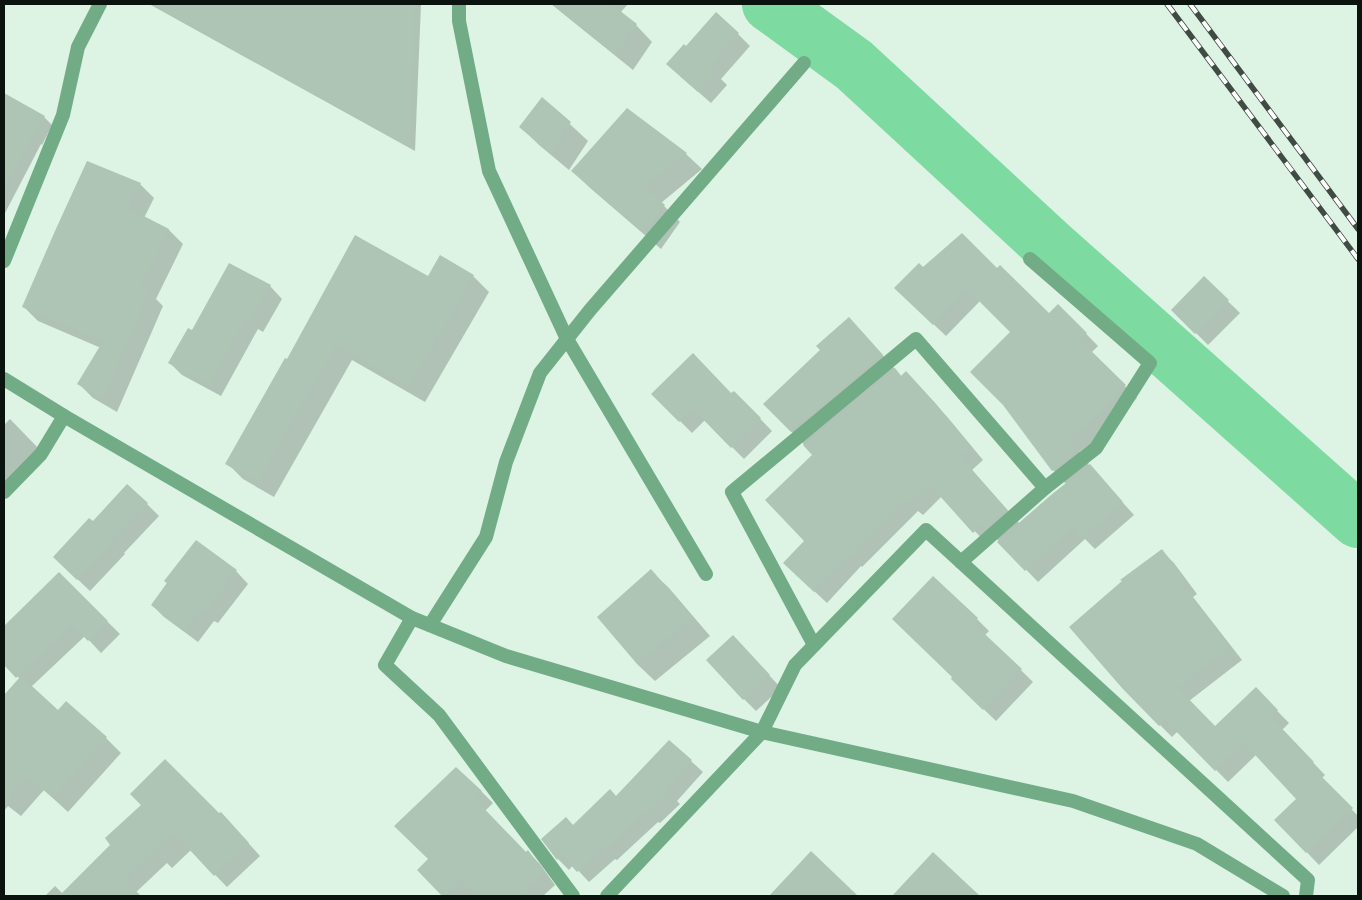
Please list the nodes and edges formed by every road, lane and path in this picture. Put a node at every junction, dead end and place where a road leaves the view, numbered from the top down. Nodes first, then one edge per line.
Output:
1 (100, 4) edge
2 (459, 4) edge
3 (804, 63) dead end
4 (1030, 259) dead end
5 (4, 261) edge
6 (567, 339) junction
7 (4, 379) edge
8 (64, 416) junction
9 (1045, 488) junction
10 (4, 492) edge
11 (961, 562) junction
12 (706, 574) dead end
13 (412, 618) junction
14 (430, 625) junction
15 (814, 645) junction
16 (762, 732) junction
17 (574, 896) edge
18 (607, 896) edge
19 (1283, 896) edge
20 (1306, 896) edge

1 - 5 street
2 - 6 street
3 - 6 street
4 - 9 street
6 - 12 street
6 - 14 street
7 - 8 street
8 - 10 street
8 - 13 street
9 - 11 street
9 - 15 street
11 - 15 street
11 - 20 street
13 - 14 street
13 - 17 street
14 - 16 street
15 - 16 street
16 - 18 street
16 - 19 street

